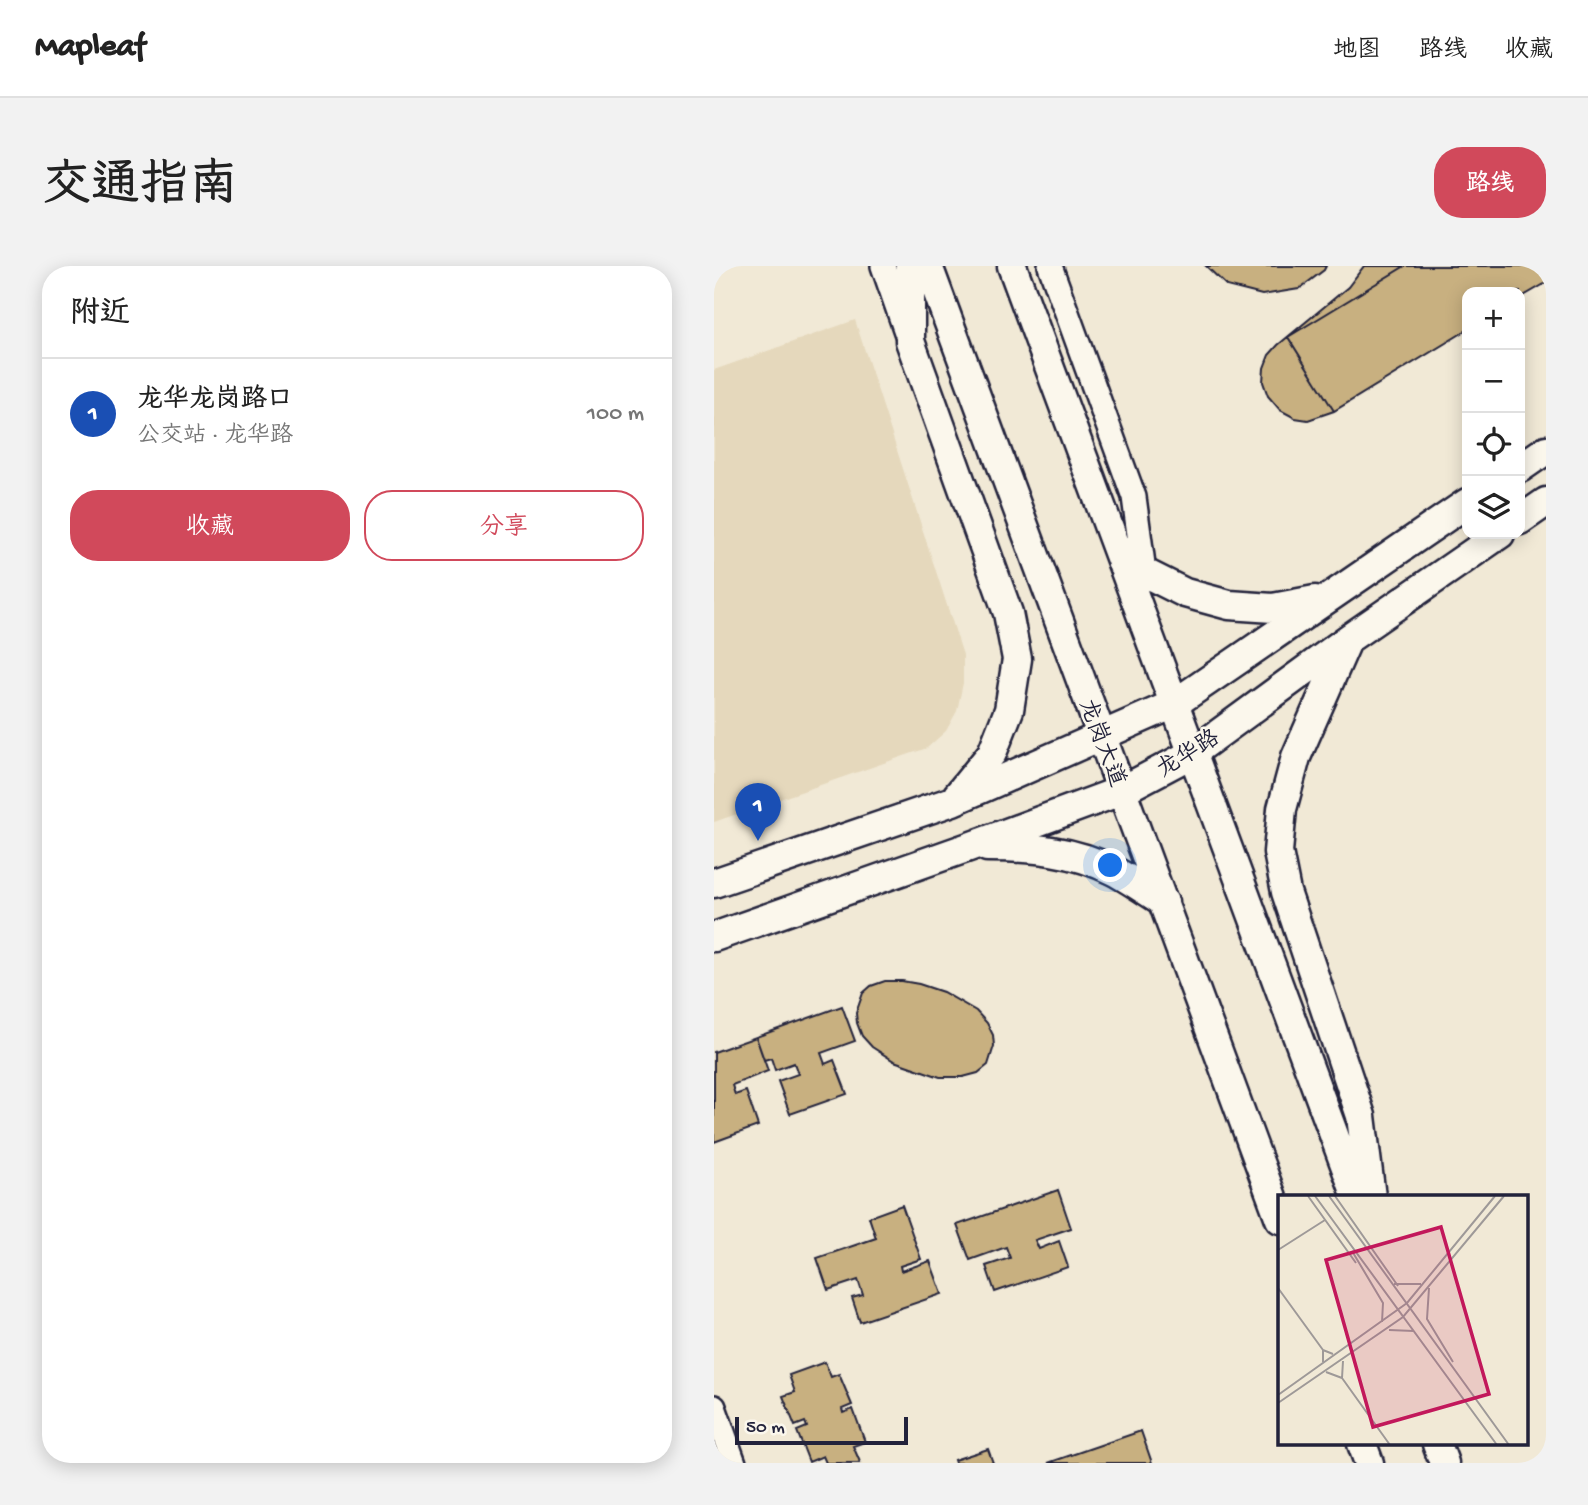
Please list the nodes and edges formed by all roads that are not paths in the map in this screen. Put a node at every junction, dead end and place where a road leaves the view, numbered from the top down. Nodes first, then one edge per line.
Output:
1 (883, 266) edge
2 (910, 266) edge
3 (928, 266) edge
4 (1012, 266) edge
5 (1050, 266) edge
6 (910, 341) junction
7 (1546, 450) edge
8 (1525, 465) edge
9 (1546, 502) edge
10 (1462, 506) edge
11 (1525, 517) edge
12 (1493, 539) edge
13 (1113, 542) junction
14 (1144, 573) junction
15 (1325, 599) junction
16 (1148, 634) junction
17 (1348, 639) junction
18 (1174, 704) junction
19 (1102, 736) junction
20 (1191, 754) junction
21 (1122, 790) junction
22 (953, 801) junction
23 (969, 847) junction
24 (714, 883) edge
25 (1164, 902) junction
26 (714, 937) edge
27 (1356, 1195) edge
28 (1371, 1195) edge
29 (1278, 1214) edge
30 (714, 1407) edge
31 (1363, 1446) edge
32 (1438, 1446) edge
33 (734, 1463) edge
34 (1369, 1463) edge
35 (1444, 1463) edge

1 - 6 street
2 - 6 main road
3 - 19 main road, 龙岗大道
4 - 13 main road
5 - 14 street
6 - 22 main road
7 - 8 main road
9 - 11 main road
10 - 15 main road, 龙华路
12 - 17 main road, 龙华路
13 - 14 main road
13 - 16 main road
14 - 15 main road
14 - 16 street
15 - 18 main road, 龙华路
16 - 18 main road
17 - 20 main road, 龙华路
17 - 28 main road
18 - 19 main road, 龙华路
18 - 20 main road
19 - 21 main road, 龙岗大道
19 - 22 main road, 龙华路
20 - 21 main road, 龙华路
20 - 27 main road
21 - 23 main road, 龙华路
21 - 25 main road, 龙岗大道
22 - 24 main road, 龙华路
23 - 25 main road
23 - 26 main road, 龙华路
25 - 29 main road, 龙岗大道
30 - 33 street
31 - 34 main road
32 - 35 main road

